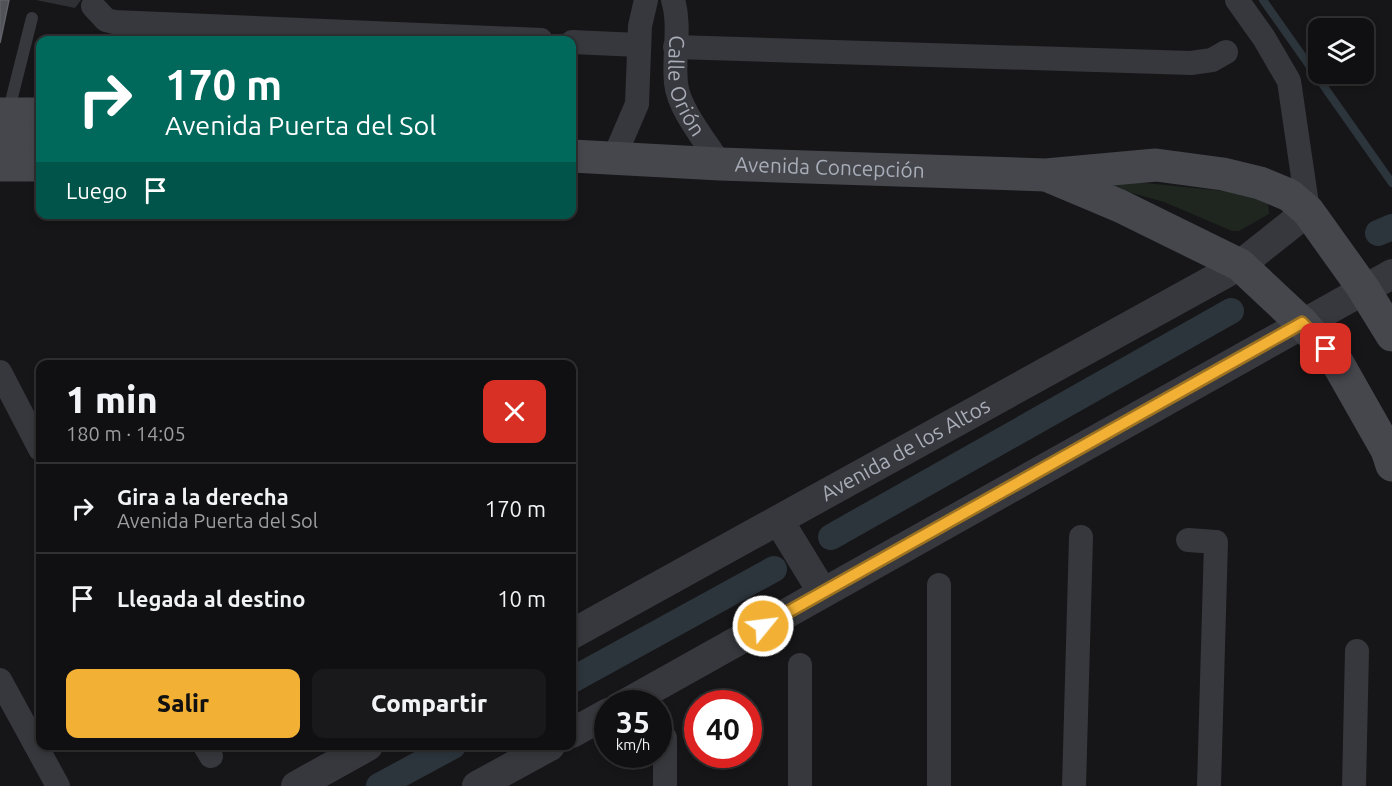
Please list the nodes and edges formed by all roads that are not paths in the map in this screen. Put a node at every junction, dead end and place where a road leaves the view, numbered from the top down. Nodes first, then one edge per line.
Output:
1 (645, 0) edge
2 (673, 0) edge
3 (1237, 0) edge
4 (93, 6) dead end
5 (32, 18) dead end
6 (446, 36) edge
7 (576, 42) edge
8 (639, 45) junction
9 (675, 47) junction
10 (1226, 52) dead end
11 (36, 115) edge
12 (3, 123) edge
13 (36, 138) edge
14 (576, 158) edge
15 (613, 160) junction
16 (720, 164) junction
17 (0, 165) edge
18 (36, 165) edge
19 (1046, 175) junction
20 (1308, 212) junction
21 (1240, 265) junction
22 (1392, 274) edge
23 (1363, 288) junction
24 (1302, 323) junction
25 (1392, 335) edge
26 (5, 368) edge
27 (36, 440) edge
28 (1392, 465) edge
29 (779, 521) junction
30 (1081, 537) dead end
31 (1188, 540) dead end
32 (939, 585) dead end
33 (823, 592) junction
34 (576, 632) edge
35 (1357, 651) dead end
36 (800, 665) dead end
37 (0, 680) edge
38 (650, 690) edge
39 (594, 721) edge
40 (576, 731) edge
41 (36, 746) edge
42 (38, 750) edge
43 (361, 750) edge
44 (543, 750) edge
45 (665, 768) edge
46 (58, 786) edge
47 (296, 786) edge
48 (477, 786) edge
49 (665, 786) edge
50 (800, 786) edge
51 (939, 786) edge
52 (1074, 786) edge
53 (1209, 786) edge
54 (1354, 786) edge

1 - 8 street, Calle Orión
2 - 9 street, Calle Orión
3 - 20 street
4 - 6 street
5 - 12 lane
7 - 8 street
8 - 15 street, Calle Orión
9 - 10 street
9 - 16 street, Calle Orión
11 - 12 main road
12 - 13 main road
14 - 15 main road, Avenida Concepción
15 - 16 main road, Avenida Concepción
16 - 19 main road, Avenida Concepción
17 - 18 main road
19 - 20 main road, Avenida Concepción
19 - 21 main road, Avenida Concepción
20 - 21 street, Avenida de los Altos
20 - 23 main road, Avenida Concepción
21 - 24 main road, Avenida Concepción
21 - 29 street, Avenida de los Altos
22 - 23 street
23 - 24 street
23 - 25 main road, Avenida Concepción
24 - 28 main road, Avenida Concepción
24 - 33 street
26 - 27 street
29 - 33 street
29 - 34 street, Avenida de los Altos
30 - 52 street
31 - 53 street
32 - 51 street
33 - 38 street
35 - 54 street
36 - 50 street
37 - 41 street
39 - 40 street
42 - 46 street
43 - 47 street
44 - 48 street
45 - 49 street

